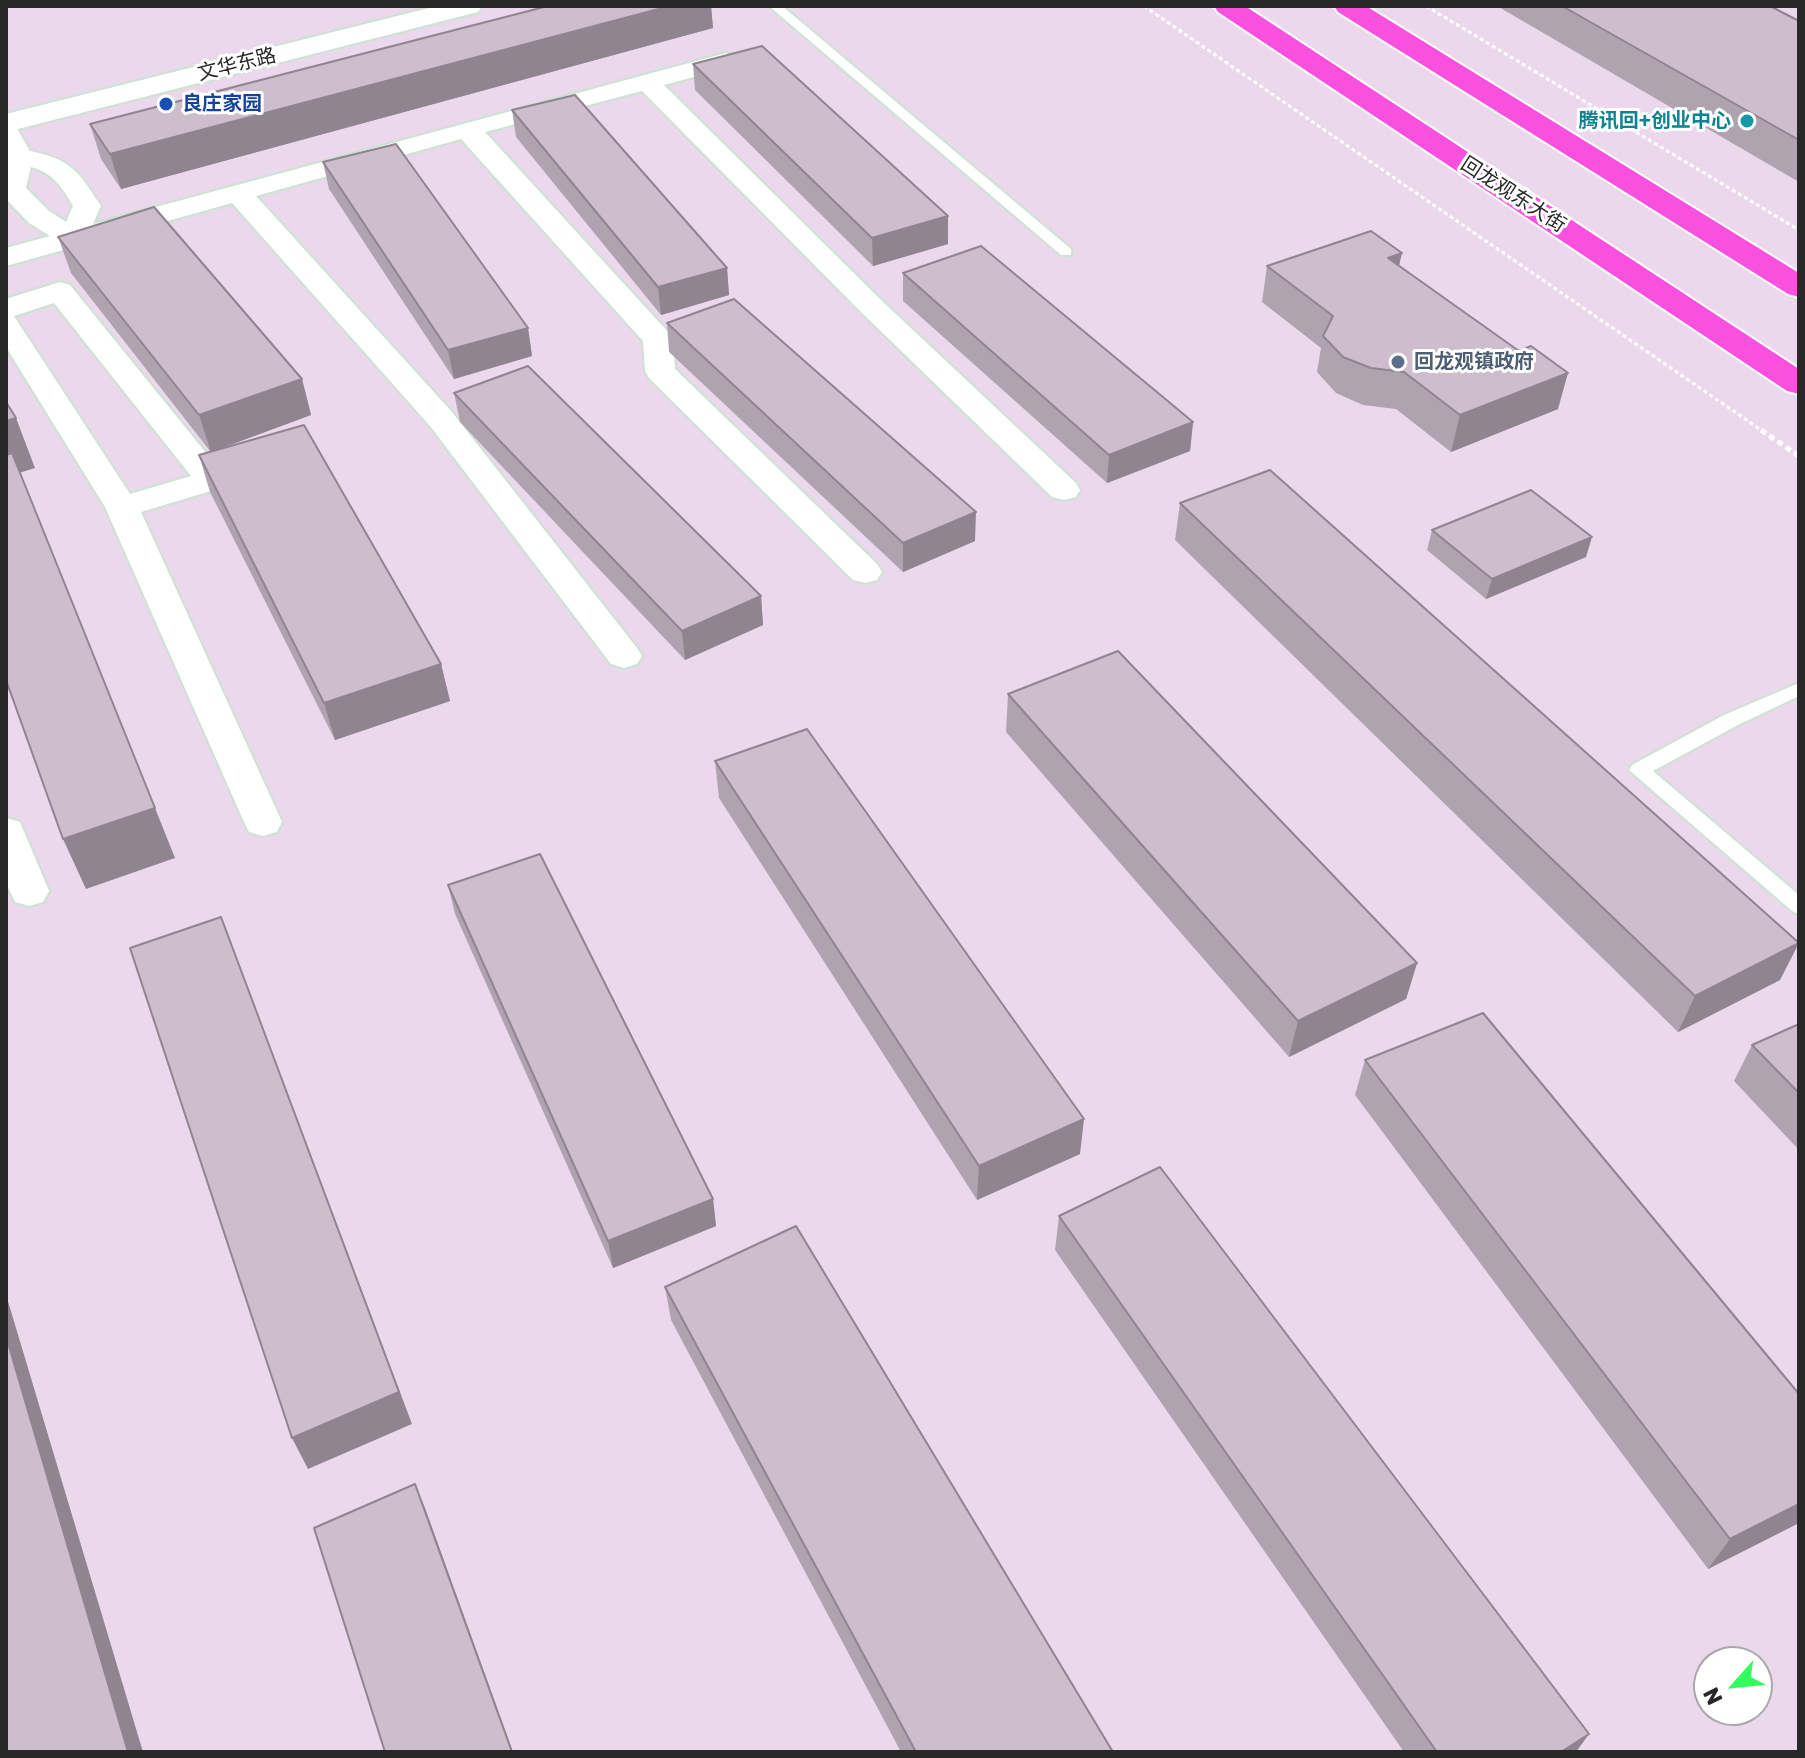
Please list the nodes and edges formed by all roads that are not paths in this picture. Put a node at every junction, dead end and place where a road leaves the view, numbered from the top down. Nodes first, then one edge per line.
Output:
1 (469, 6) edge
2 (775, 6) edge
3 (1227, 6) edge
4 (1347, 6) edge
5 (726, 61) edge
6 (647, 82) junction
7 (6, 123) edge
8 (467, 129) junction
9 (6, 131) edge
10 (20, 157) junction
11 (238, 193) junction
12 (73, 238) junction
13 (1066, 252) dead end
14 (6, 257) edge
15 (1799, 287) edge
16 (6, 309) edge
17 (6, 323) edge
18 (1799, 384) edge
19 (1064, 490) dead end
20 (122, 507) junction
21 (865, 572) dead end
22 (624, 656) dead end
23 (1799, 689) edge
24 (263, 822) dead end
25 (6, 832) edge
26 (29, 891) dead end
27 (1799, 906) edge

1 - 7 street, 文华东路
2 - 13 lane
3 - 18 main road, 回龙观东大街
4 - 15 main road
5 - 6 street
6 - 8 street
6 - 19 street
8 - 11 street
8 - 21 street
9 - 10 street
10 - 12 street
10 - 12 street
11 - 12 street
11 - 22 street
12 - 14 street
16 - 20 street
17 - 20 street
20 - 24 street
23 - 27 lane
25 - 26 street

